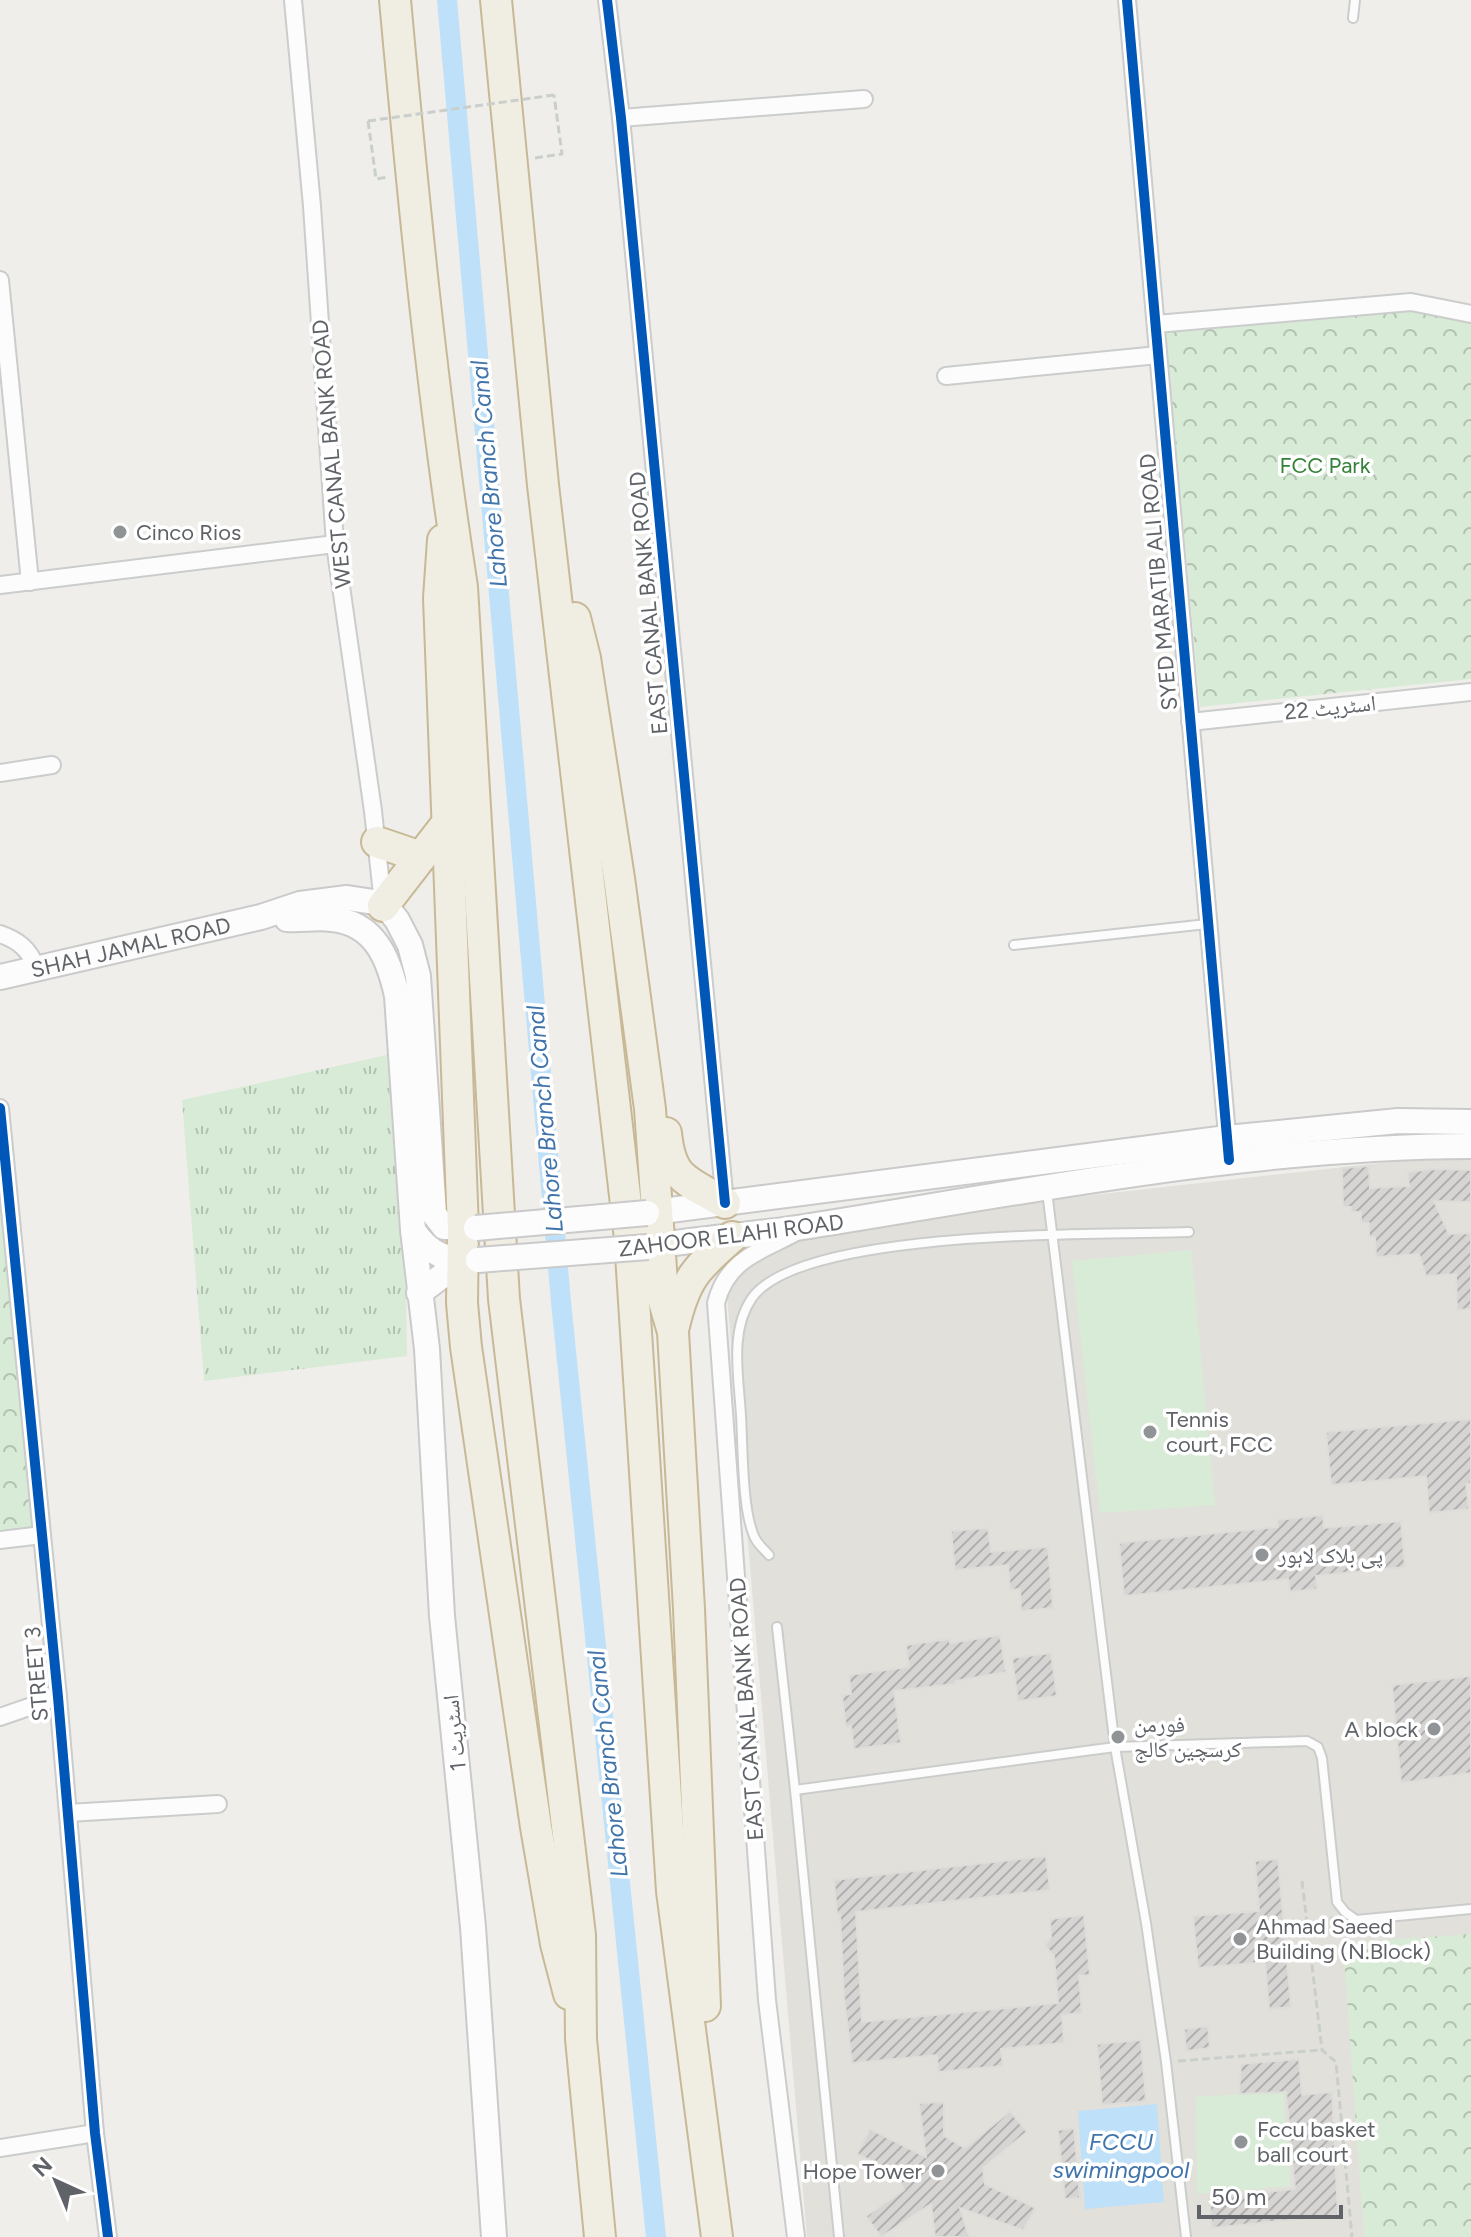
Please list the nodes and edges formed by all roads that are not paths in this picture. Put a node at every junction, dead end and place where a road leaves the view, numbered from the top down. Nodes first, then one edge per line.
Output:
1 (293, 0) edge
2 (395, 0) edge
3 (496, 0) edge
4 (607, 0) edge
5 (1127, 0) edge
6 (1355, 0) edge
7 (1353, 18) dead end
8 (864, 99) dead end
9 (621, 118) junction
10 (0, 280) edge
11 (1, 305) edge
12 (1471, 314) edge
13 (1156, 324) junction
14 (1158, 355) junction
15 (946, 376) dead end
16 (543, 485) junction
17 (447, 491) junction
18 (335, 544) junction
19 (30, 582) junction
20 (0, 585) edge
21 (1471, 692) edge
22 (1190, 722) junction
23 (52, 765) dead end
24 (0, 773) edge
25 (445, 826) junction
26 (377, 842) junction
27 (421, 857) junction
28 (383, 906) junction
29 (261, 917) junction
30 (1207, 924) junction
31 (0, 934) edge
32 (1014, 945) dead end
33 (36, 967) junction
34 (0, 977) edge
35 (0, 1108) edge
36 (650, 1109) junction
37 (1471, 1122) edge
38 (1471, 1146) edge
39 (1228, 1149) junction
40 (1047, 1186) junction
41 (725, 1203) junction
42 (5, 1205) edge
43 (652, 1212) junction
44 (806, 1227) junction
45 (470, 1229) junction
46 (413, 1230) junction
47 (1189, 1232) dead end
48 (1053, 1236) junction
49 (732, 1237) junction
50 (654, 1246) junction
51 (470, 1261) junction
52 (419, 1293) junction
53 (673, 1332) junction
54 (42, 1535) junction
55 (0, 1540) edge
56 (769, 1555) dead end
57 (777, 1627) dead end
58 (58, 1697) junction
59 (0, 1717) edge
60 (1115, 1747) junction
61 (795, 1790) junction
62 (218, 1804) dead end
63 (68, 1813) junction
64 (1471, 1909) edge
65 (581, 2039) junction
66 (95, 2133) junction
67 (0, 2148) edge
68 (712, 2187) junction
69 (108, 2237) edge
70 (494, 2237) edge
71 (600, 2237) edge
72 (717, 2237) edge
73 (796, 2237) edge
74 (839, 2237) edge
75 (1186, 2237) edge

1 - 18 street, WEST CANAL BANK ROAD
2 - 17 highway
3 - 16 highway
4 - 9 street, EAST CANAL BANK ROAD
5 - 13 street, SYED MARATIB ALI ROAD
6 - 7 lane
8 - 9 street
9 - 41 street, EAST CANAL BANK ROAD
10 - 11 street
11 - 19 street
12 - 13 street
13 - 14 street, SYED MARATIB ALI ROAD
14 - 15 street
14 - 22 street, SYED MARATIB ALI ROAD
16 - 36 highway
16 - 68 highway
17 - 25 highway
17 - 65 highway
18 - 19 street
18 - 26 street, WEST CANAL BANK ROAD
19 - 20 street
21 - 22 street, اسٹریٹ 22
22 - 30 street, SYED MARATIB ALI ROAD
23 - 24 street
25 - 27 highway
25 - 45 highway
26 - 27 highway
26 - 28 street, WEST CANAL BANK ROAD
27 - 28 highway
28 - 29 main road
28 - 45 main road
29 - 33 main road, SHAH JAMAL ROAD
29 - 46 main road
30 - 32 lane
30 - 39 street, SYED MARATIB ALI ROAD
31 - 33 street
33 - 34 main road, SHAH JAMAL ROAD
35 - 42 street, STREET 3
36 - 41 highway
36 - 43 highway
37 - 39 main road, ZAHOOR ELAHI ROAD
38 - 39 main road, ZAHOOR ELAHI ROAD
39 - 40 main road, ZAHOOR ELAHI ROAD
39 - 41 main road, ZAHOOR ELAHI ROAD
40 - 44 main road, ZAHOOR ELAHI ROAD
40 - 48 lane
41 - 43 main road, ZAHOOR ELAHI ROAD
42 - 54 street, STREET 3
43 - 45 main road, ZAHOOR ELAHI ROAD, bridge
43 - 50 highway
44 - 49 main road, ZAHOOR ELAHI ROAD
44 - 73 street, EAST CANAL BANK ROAD
45 - 51 highway
46 - 51 main road, ZAHOOR ELAHI ROAD
46 - 52 main road, اسٹریٹ 1
47 - 48 lane
48 - 56 lane
48 - 60 lane
49 - 50 main road, ZAHOOR ELAHI ROAD
49 - 53 highway
50 - 51 main road, ZAHOOR ELAHI ROAD, bridge
50 - 53 highway
51 - 52 main road
51 - 65 highway
52 - 70 main road, اسٹریٹ 1
53 - 68 highway
54 - 55 street
54 - 58 street, STREET 3
57 - 61 lane
58 - 59 street
58 - 63 street, STREET 3
60 - 61 lane
60 - 64 lane
60 - 75 lane
61 - 74 lane
62 - 63 street
63 - 66 street, STREET 3
65 - 71 highway
66 - 67 street
66 - 69 street, STREET 3
68 - 72 highway

